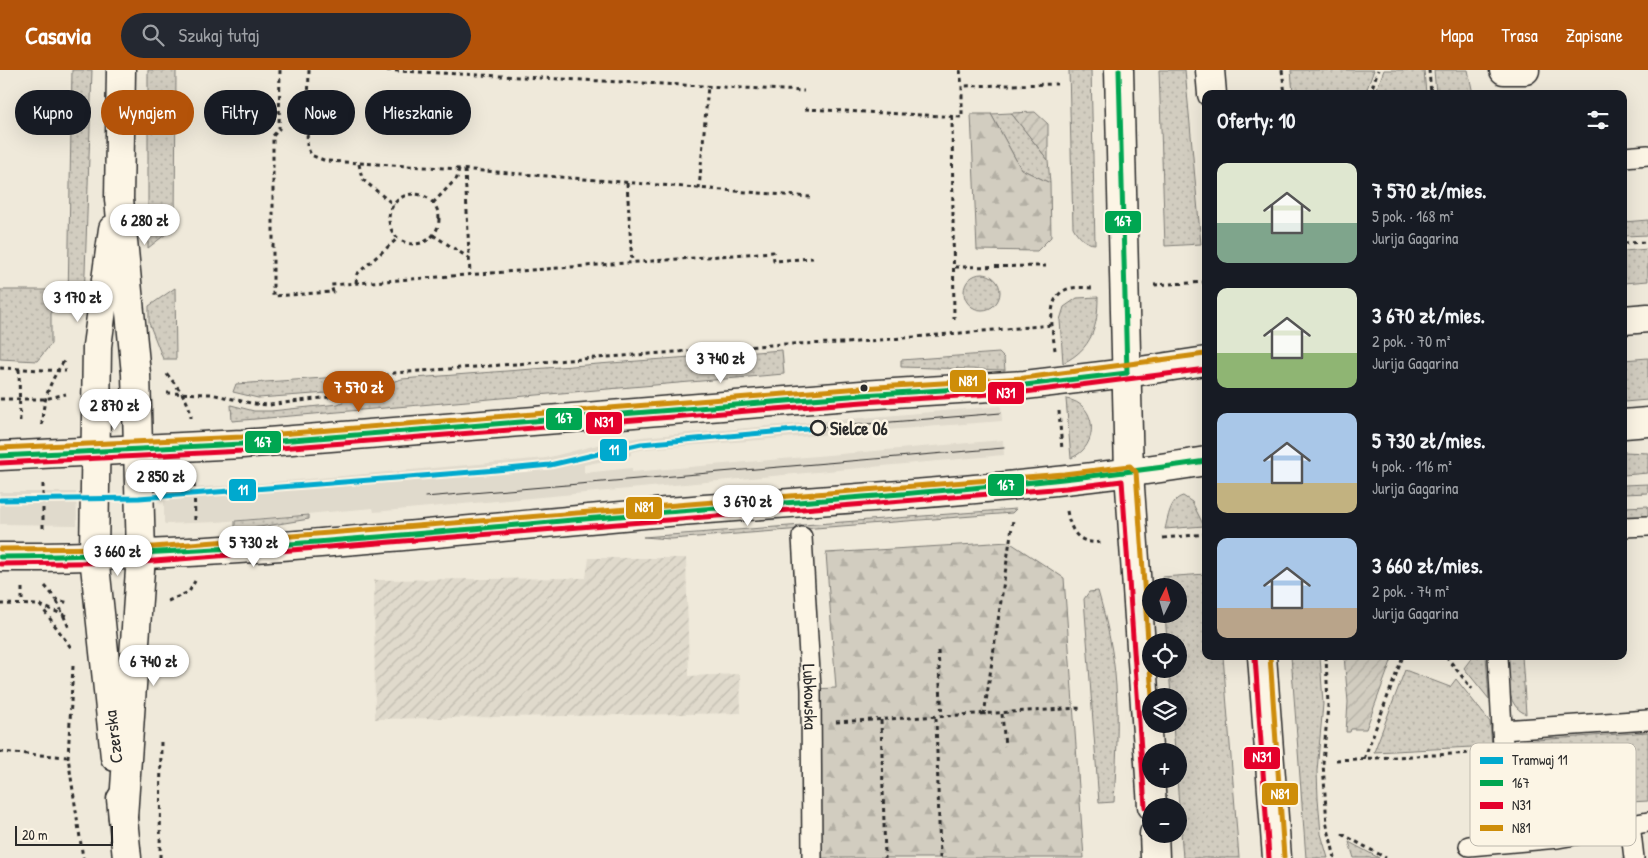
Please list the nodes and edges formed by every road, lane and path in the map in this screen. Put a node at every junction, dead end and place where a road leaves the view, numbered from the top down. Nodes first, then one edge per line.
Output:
1 (121, 70) edge
2 (280, 70) edge
3 (309, 70) edge
4 (379, 70) edge
5 (960, 70) edge
6 (1119, 70) edge
7 (1210, 70) edge
8 (1282, 70) edge
9 (1378, 70) edge
10 (1429, 70) edge
11 (1504, 70) edge
12 (1526, 70) edge
13 (1056, 84) dead end
14 (708, 86) junction
15 (962, 86) junction
16 (1212, 90) edge
17 (1284, 90) edge
18 (1371, 90) edge
19 (1431, 90) edge
20 (804, 91) dead end
21 (805, 109) dead end
22 (952, 116) junction
23 (1648, 155) edge
24 (1627, 157) edge
25 (359, 164) junction
26 (459, 169) junction
27 (465, 170) junction
28 (627, 183) junction
29 (699, 188) junction
30 (810, 197) dead end
31 (119, 198) junction
32 (433, 203) junction
33 (394, 205) junction
34 (433, 235) junction
35 (398, 238) junction
36 (1648, 242) edge
37 (1627, 243) edge
38 (469, 258) junction
39 (813, 258) dead end
40 (632, 263) junction
41 (1046, 266) dead end
42 (954, 267) junction
43 (470, 275) junction
44 (1202, 282) edge
45 (356, 283) junction
46 (1173, 284) dead end
47 (1100, 288) dead end
48 (1648, 318) edge
49 (954, 319) dead end
50 (1627, 320) edge
51 (1052, 325) junction
52 (1055, 358) dead end
53 (1202, 362) edge
54 (0, 368) edge
55 (19, 369) junction
56 (74, 372) dead end
57 (1127, 374) junction
58 (70, 393) dead end
59 (182, 393) junction
60 (165, 394) dead end
61 (46, 399) junction
62 (0, 400) edge
63 (20, 400) junction
64 (1059, 407) dead end
65 (1648, 422) edge
66 (1627, 424) edge
67 (192, 425) dead end
68 (20, 429) dead end
69 (42, 429) dead end
70 (138, 451) junction
71 (94, 453) junction
72 (0, 456) edge
73 (1063, 458) dead end
74 (1202, 462) edge
75 (1129, 474) junction
76 (194, 487) dead end
77 (43, 492) dead end
78 (1066, 507) dead end
79 (1013, 520) dead end
80 (195, 523) dead end
81 (43, 525) dead end
82 (1648, 526) edge
83 (1627, 528) edge
84 (1202, 534) edge
85 (802, 536) dead end
86 (1166, 538) dead end
87 (1107, 542) dead end
88 (141, 555) junction
89 (94, 556) junction
90 (0, 557) edge
91 (196, 577) dead end
92 (45, 584) dead end
93 (162, 602) dead end
94 (0, 604) edge
95 (73, 604) dead end
96 (40, 605) junction
97 (70, 617) dead end
98 (75, 642) dead end
99 (938, 651) dead end
100 (1262, 660) edge
101 (1326, 660) edge
102 (1401, 660) edge
103 (1498, 660) edge
104 (73, 661) dead end
105 (1082, 708) dead end
106 (1002, 714) junction
107 (984, 715) junction
108 (936, 718) junction
109 (942, 718) junction
110 (881, 720) junction
111 (1648, 720) edge
112 (811, 723) junction
113 (1502, 730) junction
114 (1503, 743) edge
115 (1005, 746) dead end
116 (0, 752) edge
117 (1470, 754) edge
118 (68, 756) junction
119 (1364, 759) junction
120 (1336, 760) dead end
121 (1151, 798) edge
122 (123, 817) junction
123 (1639, 823) edge
124 (1342, 834) dead end
125 (1154, 843) edge
126 (1636, 844) edge
127 (82, 858) edge
128 (127, 858) edge
129 (812, 858) edge
130 (886, 858) edge
131 (940, 858) edge
132 (1155, 858) edge
133 (1277, 858) edge
134 (1335, 858) edge
135 (1386, 858) edge

1 - 31 main road
2 - 45 path
3 - 25 path
4 - 14 path
5 - 15 path
6 - 57 main road
7 - 16 main road
8 - 17 path
9 - 18 path
10 - 19 path
11 - 12 main road
13 - 15 path
14 - 20 path
14 - 29 path
15 - 22 path
21 - 22 path
22 - 42 path
23 - 24 lane
25 - 26 path
25 - 33 path
26 - 27 path
26 - 32 path
27 - 28 path
27 - 38 path
28 - 29 path
28 - 40 path
29 - 30 path
31 - 70 main road, Czerska
31 - 71 main road, Czerska
32 - 33 path
32 - 34 path
33 - 35 path
34 - 35 path
34 - 38 path
35 - 45 path
36 - 37 path
38 - 43 path
39 - 40 path
40 - 43 path
41 - 42 path
42 - 49 path
43 - 45 path
44 - 46 path
47 - 51 path
48 - 50 main road
51 - 52 path
51 - 59 path
53 - 57 main road
54 - 55 path
55 - 56 path
55 - 63 path
57 - 70 main road
57 - 75 main road
58 - 61 path
59 - 60 path
59 - 67 path
61 - 63 path
61 - 69 path
62 - 63 path
63 - 68 path
64 - 73 path
65 - 66 main road
70 - 71 main road
70 - 88 main road, Czerska
71 - 72 main road
71 - 89 main road, Czerska
74 - 75 main road
75 - 88 main road
75 - 121 main road
76 - 80 path
77 - 81 path
78 - 87 path
79 - 107 path
82 - 83 lane
84 - 86 path
85 - 112 lane, Lubkowska
88 - 89 main road
88 - 122 main road, Czerska
89 - 90 main road
89 - 122 main road, Czerska
91 - 93 path
92 - 95 path
94 - 96 path
96 - 97 path
96 - 98 path
99 - 109 path
100 - 133 main road
101 - 134 path
102 - 119 path
103 - 113 lane
104 - 118 path
105 - 106 path
106 - 107 path
106 - 115 path
107 - 109 path
108 - 109 path
108 - 110 path
108 - 131 path
110 - 112 path
110 - 130 path
111 - 113 lane
112 - 129 lane, Lubkowska
113 - 114 lane
116 - 118 path
117 - 119 path
118 - 127 path
119 - 120 path
122 - 128 main road, Czerska
123 - 126 lane
124 - 135 path
125 - 132 main road

